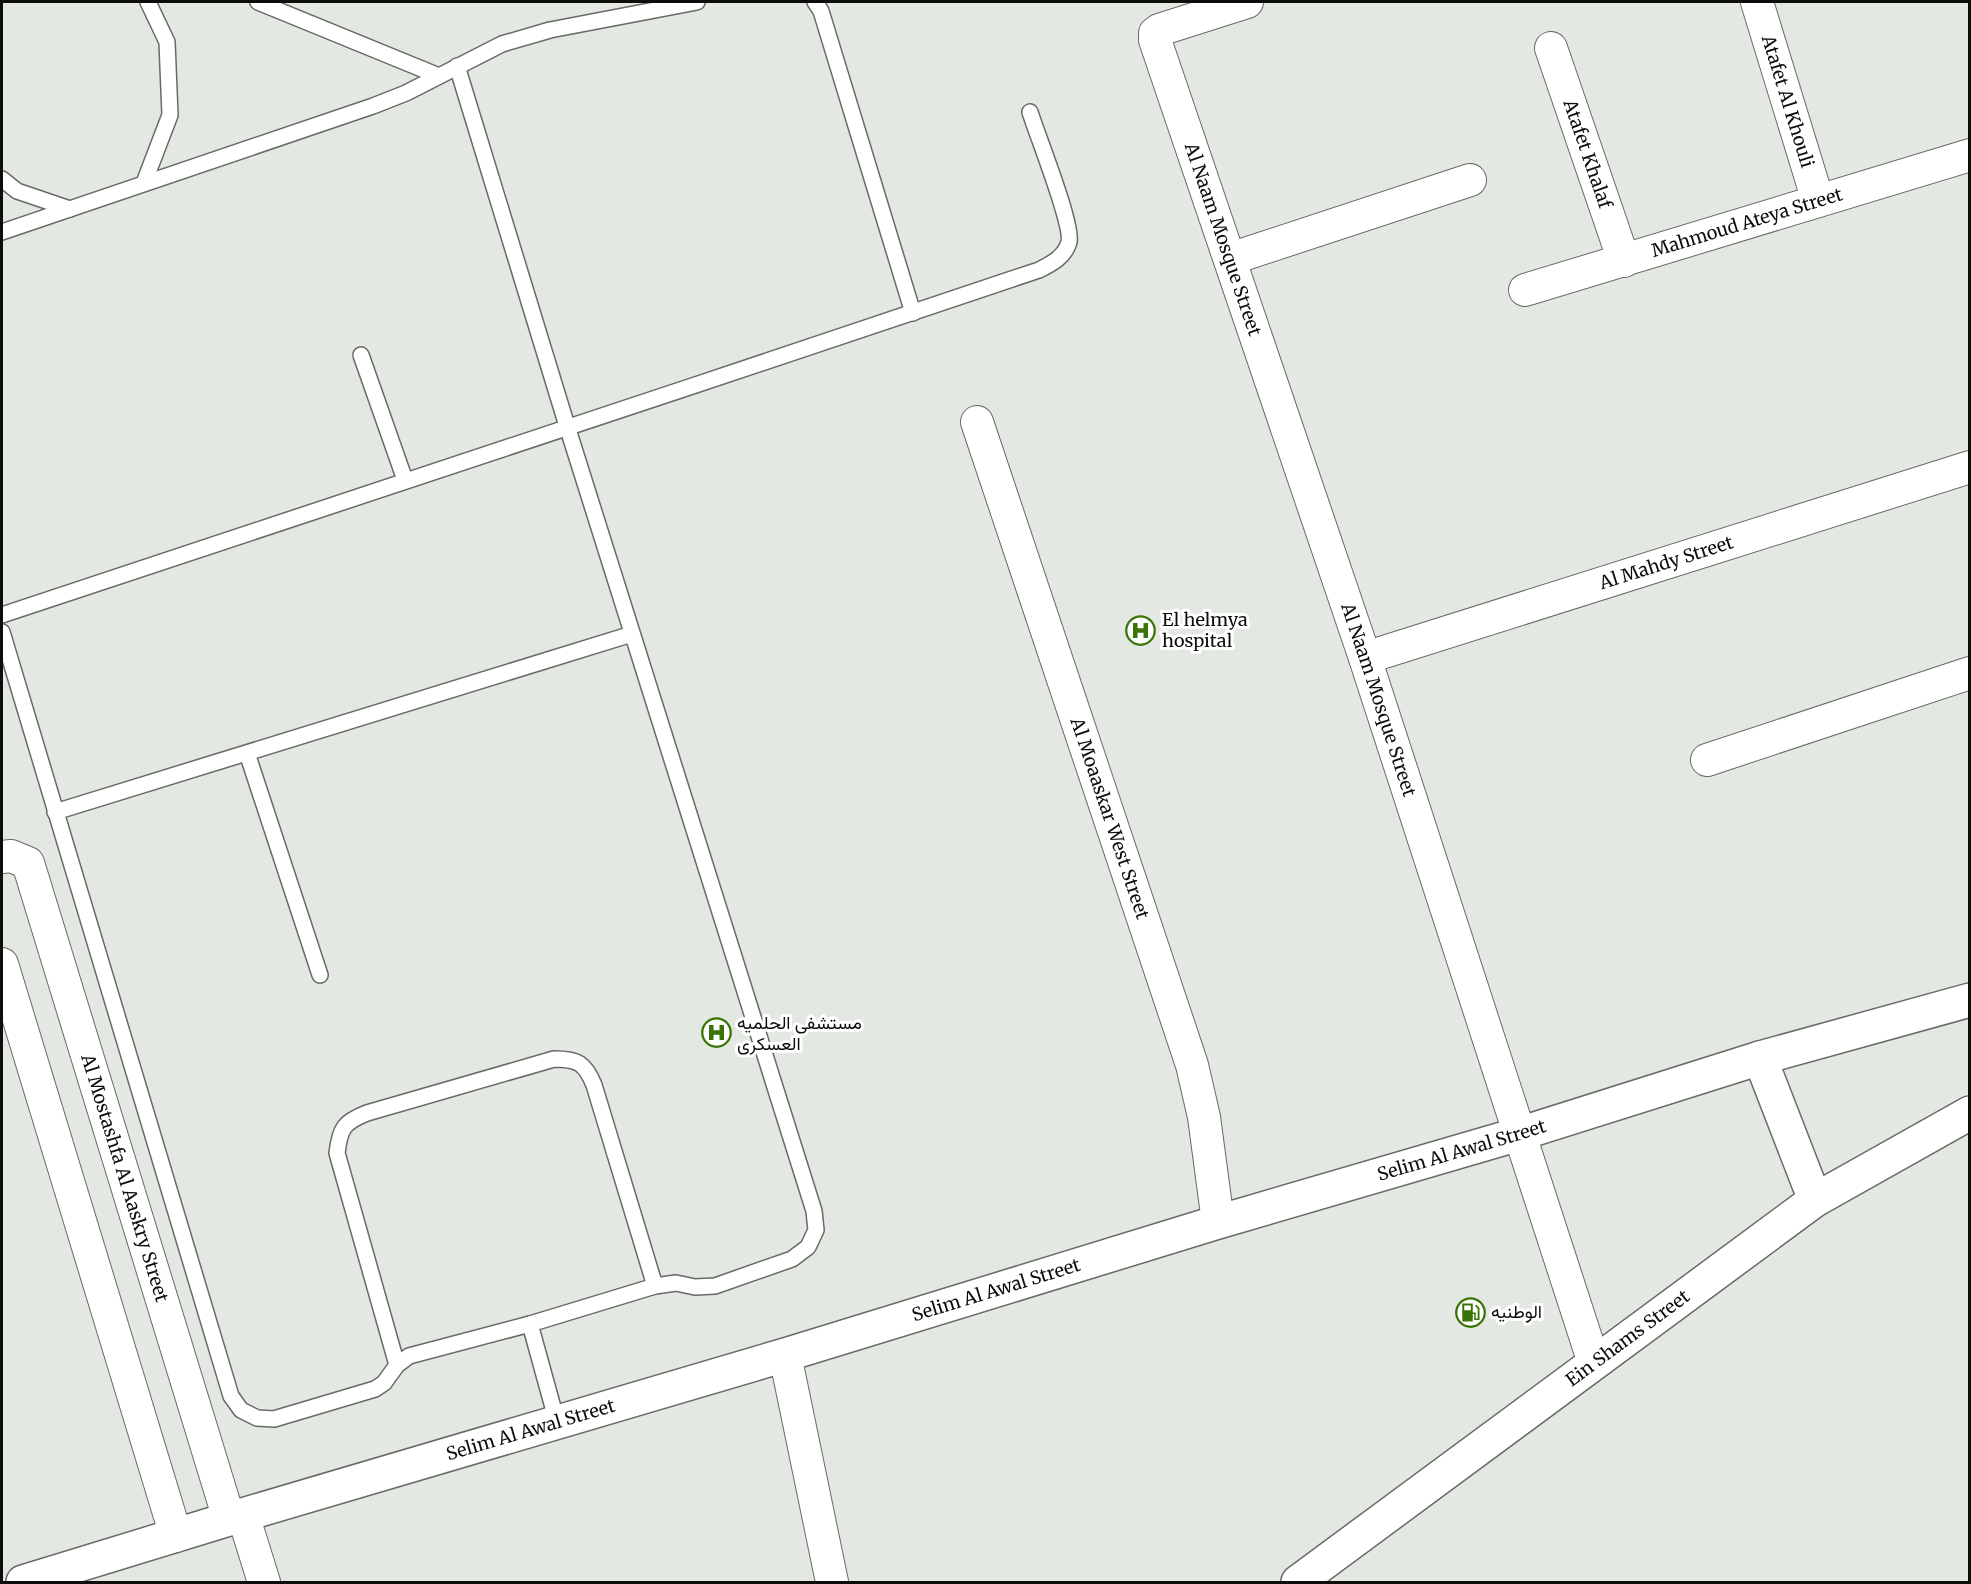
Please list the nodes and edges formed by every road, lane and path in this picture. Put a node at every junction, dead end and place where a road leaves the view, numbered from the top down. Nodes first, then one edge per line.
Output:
1 (148, 2) edge
2 (258, 2) edge
3 (697, 2) edge
4 (814, 2) edge
5 (1247, 2) edge
6 (1757, 2) edge
7 (1551, 48) dead end
8 (457, 66) junction
9 (439, 76) junction
10 (1030, 112) dead end
11 (1970, 155) edge
12 (2, 180) edge
13 (1470, 180) dead end
14 (144, 183) junction
15 (1818, 201) junction
16 (70, 208) junction
17 (2, 232) edge
18 (1230, 259) junction
19 (1624, 261) junction
20 (1525, 290) dead end
21 (913, 313) junction
22 (361, 355) dead end
23 (977, 422) dead end
24 (567, 426) junction
25 (1970, 467) edge
26 (405, 480) junction
27 (2, 615) edge
28 (2, 632) edge
29 (632, 634) junction
30 (1365, 658) junction
31 (1970, 673) edge
32 (247, 753) junction
33 (1707, 759) dead end
34 (55, 812) junction
35 (2, 857) edge
36 (2, 964) edge
37 (320, 975) dead end
38 (7, 999) edge
39 (1970, 1000) edge
40 (1760, 1058) junction
41 (1970, 1113) edge
42 (1519, 1134) junction
43 (1815, 1200) junction
44 (1218, 1222) junction
45 (655, 1286) junction
46 (530, 1324) junction
47 (785, 1355) junction
48 (1594, 1363) junction
49 (397, 1365) junction
50 (557, 1422) junction
51 (236, 1517) junction
52 (176, 1536) junction
53 (1304, 1581) edge
54 (23, 1582) edge
55 (264, 1582) edge
56 (832, 1582) edge

1 - 14 lane
2 - 9 lane
3 - 8 lane
4 - 21 lane
5 - 18 street, Al Naam Mosque Street
6 - 15 street, Atafet Al Khouli
7 - 19 street, Atafet Khalaf
8 - 9 lane
8 - 24 lane
9 - 14 lane
10 - 21 lane
11 - 15 street, Mahmoud Ateya Street
12 - 16 lane
13 - 18 street
14 - 16 lane
15 - 19 street, Mahmoud Ateya Street
16 - 17 lane
18 - 30 street, Al Naam Mosque Street
19 - 20 street, Mahmoud Ateya Street
21 - 24 lane
22 - 26 lane
23 - 44 street, Al Moaaskar West Street
24 - 26 lane
24 - 29 lane
25 - 30 street, Al Mahdy Street
26 - 27 lane
28 - 34 lane
29 - 32 lane
29 - 45 lane
30 - 42 street, Al Naam Mosque Street
31 - 33 street
32 - 34 lane
32 - 37 lane
34 - 49 lane
35 - 51 street, Al Mostashfa Al Aaskry Street
36 - 38 street
38 - 52 street
39 - 40 street, Selim Al Awal Street
40 - 42 street, Selim Al Awal Street
40 - 43 street
41 - 43 street, Ein Shams Street
42 - 44 street, Selim Al Awal Street
42 - 48 street, Al Naam Mosque Street
43 - 48 street, Ein Shams Street
44 - 47 street, Selim Al Awal Street
45 - 46 lane
45 - 49 lane
46 - 49 lane
46 - 50 lane
47 - 50 street, Selim Al Awal Street
47 - 56 street
48 - 53 street, Ein Shams Street
50 - 51 street, Selim Al Awal Street
51 - 52 street, Selim Al Awal Street
51 - 55 street
52 - 54 street, Selim Al Awal Street

